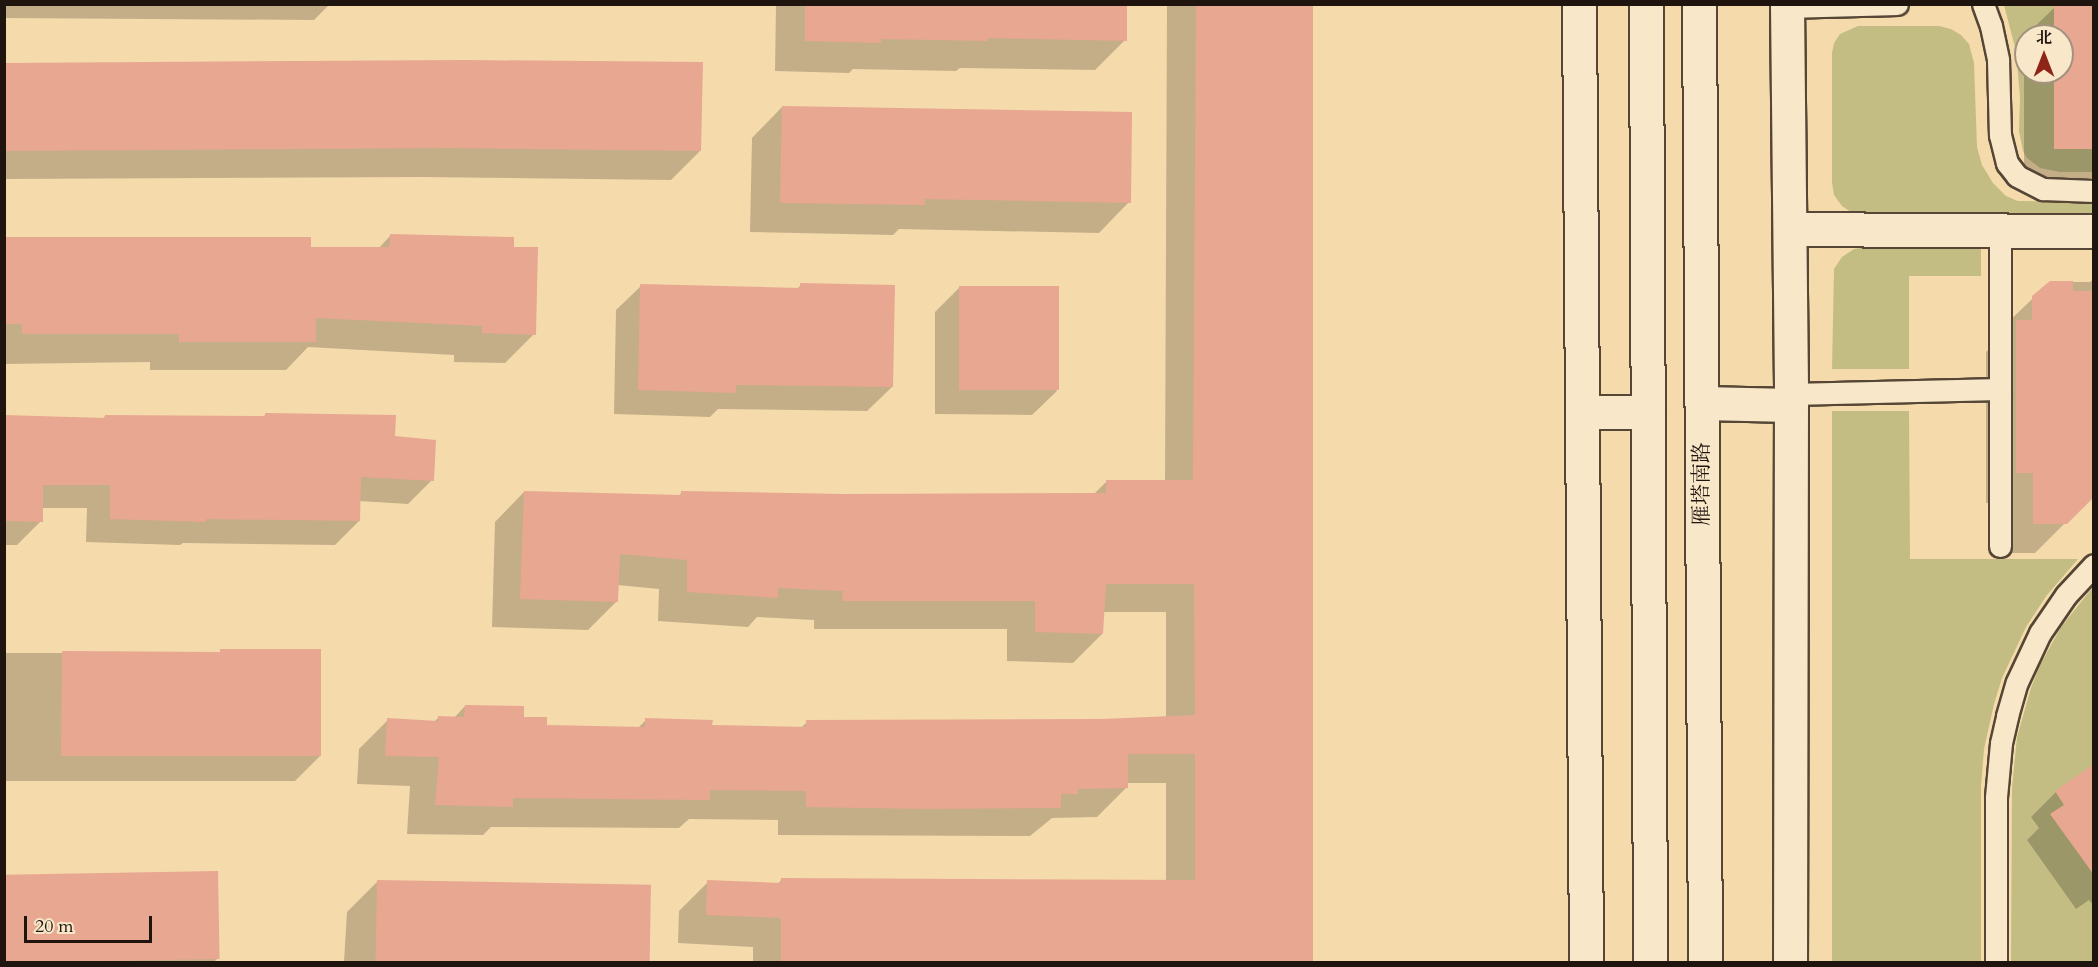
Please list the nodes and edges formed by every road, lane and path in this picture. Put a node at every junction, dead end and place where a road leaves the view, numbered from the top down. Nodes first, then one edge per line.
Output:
1 (1579, 4) edge
2 (1646, 4) edge
3 (1699, 4) edge
4 (1897, 4) edge
5 (1983, 4) edge
6 (1787, 5) edge
7 (2094, 191) edge
8 (1790, 229) junction
9 (2000, 230) junction
10 (2094, 231) edge
11 (2000, 389) junction
12 (1791, 399) junction
13 (1702, 403) junction
14 (1582, 412) junction
15 (1648, 412) junction
16 (2000, 546) dead end
17 (2094, 565) edge
18 (1586, 963) edge
19 (1650, 963) edge
20 (1705, 963) edge
21 (1790, 963) edge
22 (1996, 963) edge

1 - 14 street
2 - 15 street
3 - 13 street, 雁塔南路
4 - 6 lane
5 - 7 lane
6 - 8 street
8 - 9 street
8 - 12 street
9 - 10 street
9 - 11 lane
11 - 12 lane
11 - 16 lane
12 - 13 street
12 - 21 street
13 - 20 street, 雁塔南路
14 - 15 street
14 - 18 street
15 - 19 street
17 - 22 lane

